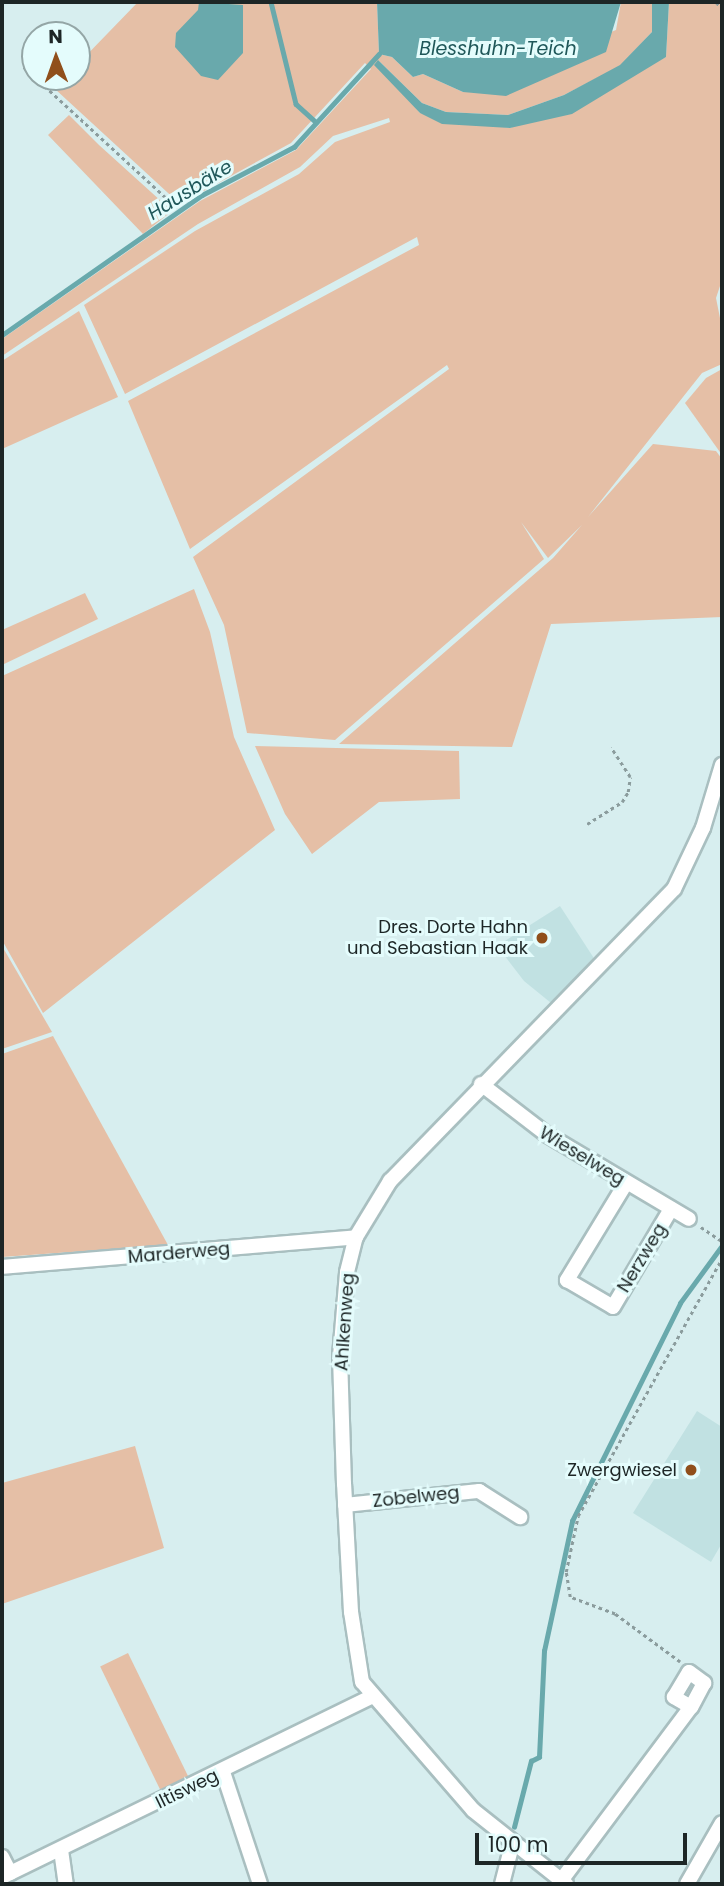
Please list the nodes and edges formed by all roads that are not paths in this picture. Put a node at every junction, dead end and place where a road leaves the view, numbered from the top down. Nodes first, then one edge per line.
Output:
1 (722, 765) edge
2 (481, 1084) junction
3 (626, 1183) junction
4 (671, 1209) junction
5 (689, 1219) dead end
6 (356, 1237) junction
7 (2, 1267) edge
8 (345, 1505) junction
9 (520, 1517) dead end
10 (689, 1672) road end
11 (371, 1697) junction
12 (223, 1772) junction
13 (722, 1823) edge
14 (512, 1845) junction
15 (61, 1850) junction
16 (2, 1857) edge
17 (6, 1875) edge
18 (684, 1880) edge
19 (563, 1883) edge
20 (66, 1884) edge
21 (260, 1884) edge
22 (502, 1884) edge

1 - 2 street, Ahlkenweg
2 - 3 street, Wieselweg
2 - 6 street, Ahlkenweg
3 - 4 street, Wieselweg
3 - 4 street, Nerzweg
4 - 5 street, Wieselweg
6 - 7 street, Marderweg
6 - 8 street, Ahlkenweg
8 - 9 street, Zobelweg
8 - 11 street, Ahlkenweg
10 - 19 street
11 - 12 street, Iltisweg
11 - 14 street, Ahlkenweg
12 - 15 street, Iltisweg
12 - 21 street
13 - 18 street
14 - 19 street, Ahlkenweg
14 - 22 street
15 - 17 street, Iltisweg
15 - 20 street
16 - 17 street

